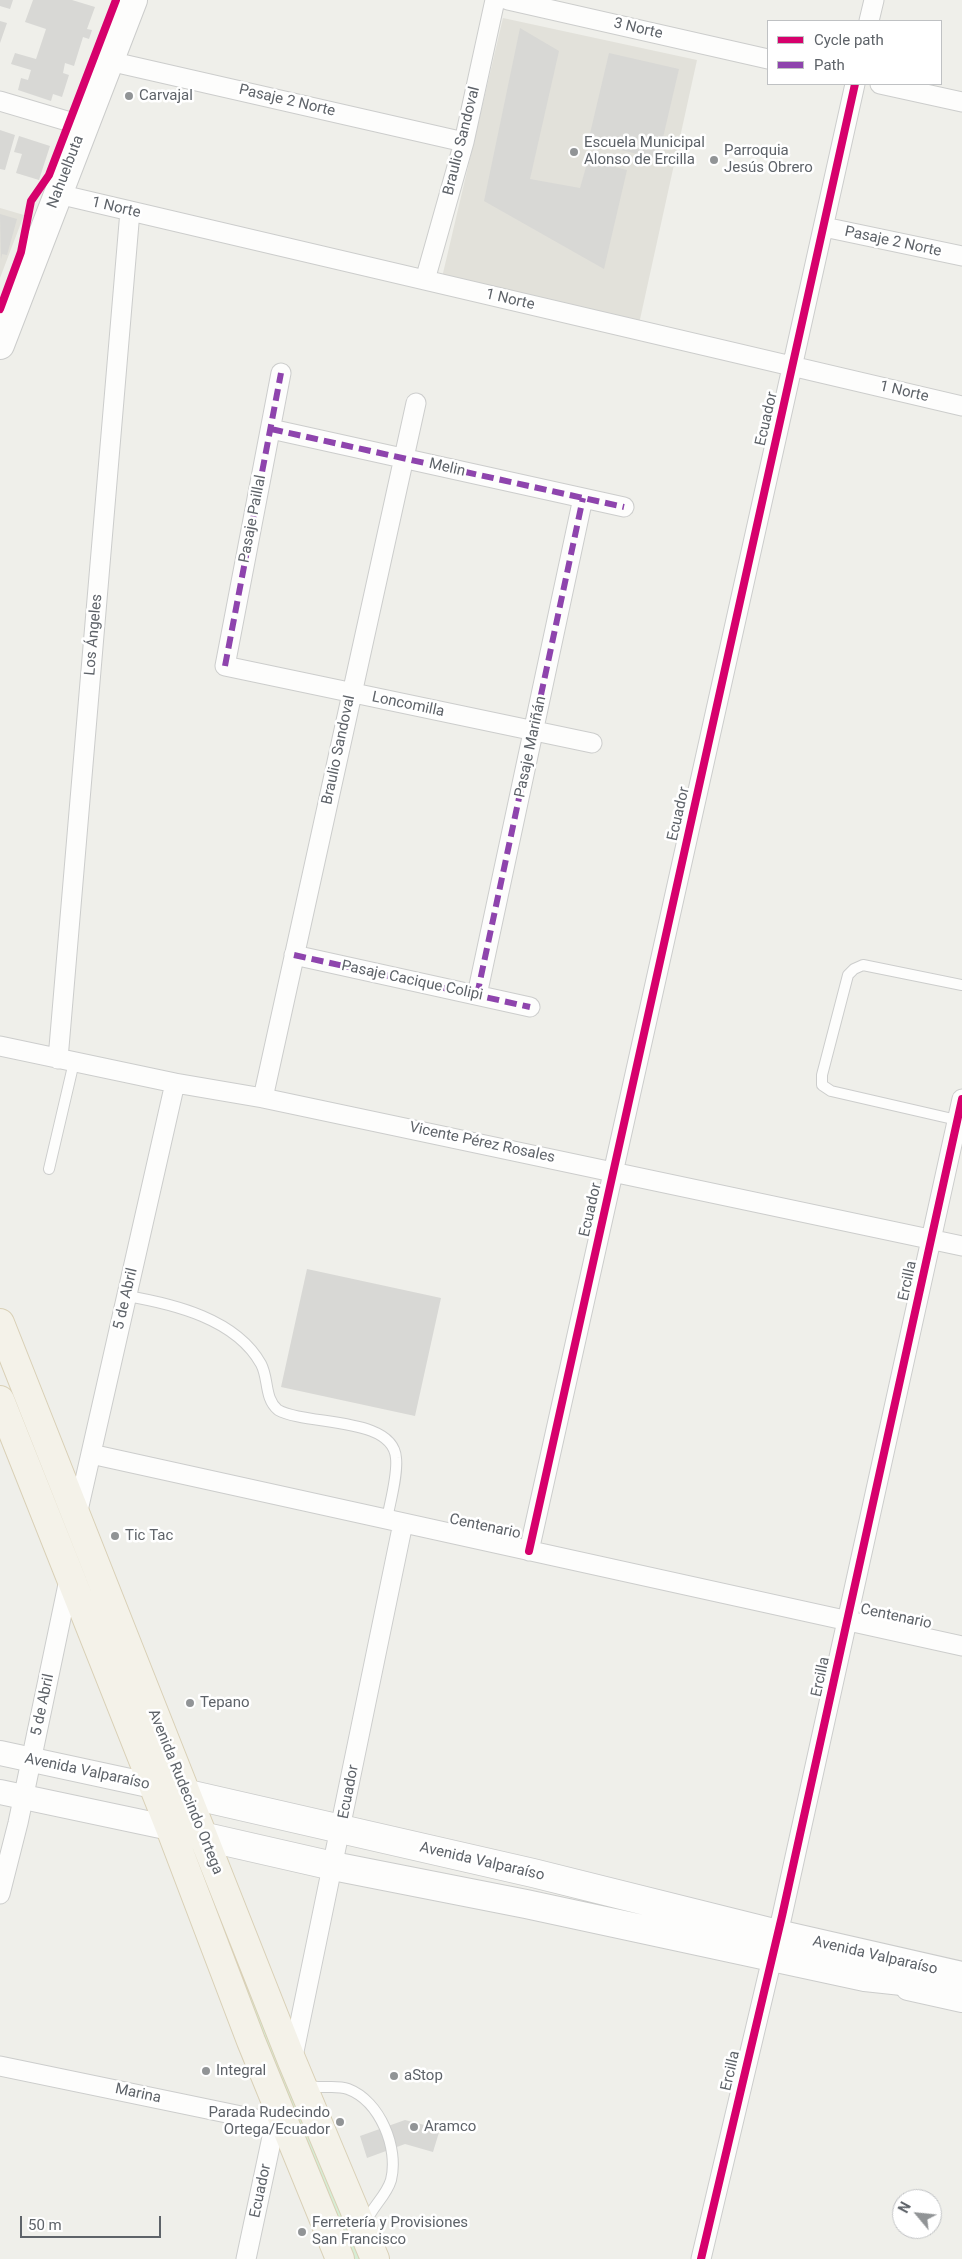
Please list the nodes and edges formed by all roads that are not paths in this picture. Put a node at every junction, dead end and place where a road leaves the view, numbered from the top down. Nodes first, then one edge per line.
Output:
1 (132, 0) edge
2 (495, 0) edge
3 (508, 0) edge
4 (874, 0) edge
5 (869, 20) edge
6 (767, 59) edge
7 (109, 61) junction
8 (854, 85) edge
9 (885, 85) edge
10 (0, 101) edge
11 (962, 102) edge
12 (84, 126) junction
13 (464, 142) junction
14 (58, 194) junction
15 (130, 211) junction
16 (824, 227) junction
17 (962, 256) edge
18 (425, 280) junction
19 (0, 345) edge
20 (793, 366) junction
21 (282, 373) dead end
22 (416, 403) dead end
23 (962, 406) edge
24 (271, 428) junction
25 (403, 458) junction
26 (583, 498) junction
27 (624, 507) dead end
28 (224, 666) joint
29 (352, 693) junction
30 (535, 731) junction
31 (592, 743) dead end
32 (294, 955) junction
33 (962, 985) edge
34 (477, 995) junction
35 (530, 1007) dead end
36 (0, 1046) edge
37 (66, 1060) junction
38 (174, 1083) junction
39 (263, 1098) junction
40 (962, 1099) edge
41 (957, 1120) junction
42 (49, 1168) dead end
43 (614, 1171) junction
44 (931, 1240) junction
45 (962, 1246) edge
46 (127, 1296) junction
47 (0, 1323) edge
48 (0, 1400) edge
49 (7, 1435) edge
50 (91, 1454) junction
51 (77, 1515) junction
52 (395, 1521) junction
53 (529, 1551) junction
54 (70, 1574) junction
55 (847, 1620) junction
56 (962, 1646) edge
57 (0, 1754) edge
58 (32, 1760) junction
59 (153, 1786) junction
60 (0, 1792) edge
61 (186, 1795) junction
62 (23, 1798) junction
63 (170, 1828) junction
64 (341, 1830) junction
65 (203, 1836) junction
66 (333, 1866) junction
67 (0, 1894) edge
68 (774, 1946) junction
69 (962, 1976) edge
70 (865, 1977) junction
71 (962, 1986) edge
72 (962, 2000) edge
73 (0, 2066) edge
74 (297, 2072) junction
75 (280, 2126) junction
76 (364, 2234) junction
77 (246, 2259) edge
78 (340, 2259) edge
79 (375, 2259) edge
80 (701, 2259) edge

1 - 7 main road, Nahuelbuta
2 - 13 street, Braulio Sandoval
3 - 6 street, 3 Norte
4 - 5 street
7 - 12 main road, Nahuelbuta
7 - 13 street, Pasaje 2 Norte
8 - 16 street, Ecuador
9 - 11 street
10 - 12 street
12 - 14 main road, Nahuelbuta
13 - 18 street, Braulio Sandoval
14 - 15 street, 1 Norte
14 - 19 main road, Nahuelbuta
15 - 18 street, 1 Norte
15 - 37 street, Los Ángeles
16 - 17 street, Pasaje 2 Norte
16 - 20 street, Ecuador
18 - 20 street, 1 Norte
20 - 23 street, 1 Norte
20 - 43 street, Ecuador
21 - 24 street, Pasaje Paillal
22 - 25 street, Braulio Sandoval
24 - 25 street, Melin
24 - 28 street, Pasaje Paillal
25 - 26 street, Melin
25 - 29 street, Braulio Sandoval
26 - 27 street, Melin
26 - 30 street, Pasaje Mariñán
28 - 29 street, Loncomilla
29 - 30 street, Loncomilla
29 - 32 street, Braulio Sandoval
30 - 31 street, Loncomilla
30 - 34 street, Pasaje Mariñán
32 - 34 street, Pasaje Cacique Colipi
32 - 39 street, Braulio Sandoval
33 - 41 lane
34 - 35 street, Pasaje Cacique Colipi
36 - 37 street, Vicente Pérez Rosales
37 - 38 street, Vicente Pérez Rosales
37 - 42 lane
38 - 39 street, Vicente Pérez Rosales
38 - 46 street, 5 de Abril
39 - 43 street, Vicente Pérez Rosales
40 - 41 street, Ercilla
41 - 44 street, Ercilla
43 - 44 street, Vicente Pérez Rosales
43 - 53 street, Ecuador
44 - 45 street, Vicente Pérez Rosales
44 - 55 street, Ercilla
46 - 50 street, 5 de Abril
46 - 52 lane
47 - 51 main road, Avenida Rudecindo Ortega
48 - 49 main road, Avenida Rudecindo Ortega
49 - 54 main road, Avenida Rudecindo Ortega
50 - 51 street, 5 de Abril
50 - 52 street, Centenario
51 - 61 main road, Avenida Rudecindo Ortega
52 - 53 street, Centenario
52 - 64 street, Ecuador
53 - 55 street, Centenario
54 - 58 street, 5 de Abril
54 - 59 main road, Avenida Rudecindo Ortega
55 - 56 street, Centenario
55 - 68 street, Ercilla
57 - 58 street, Avenida Valparaíso
58 - 59 street, Avenida Valparaíso
58 - 62 street, 5 de Abril
59 - 61 main road, Avenida Valparaíso
59 - 63 main road, Avenida Rudecindo Ortega
60 - 62 street, Avenida Valparaíso
61 - 64 main road, Avenida Valparaíso
61 - 65 main road, Avenida Rudecindo Ortega
62 - 63 street, Avenida Valparaíso
62 - 67 street, 5 de Abril
63 - 65 main road, Avenida Valparaíso
63 - 75 main road, Avenida Rudecindo Ortega
64 - 66 street, Ecuador
64 - 68 main road, Avenida Valparaíso
65 - 66 main road, Avenida Valparaíso
65 - 74 main road, Avenida Rudecindo Ortega
66 - 68 main road, Avenida Valparaíso
66 - 74 street, Ecuador
68 - 69 main road, Avenida Valparaíso
68 - 70 main road, Avenida Valparaíso
68 - 80 street, Ercilla
70 - 71 main road, Avenida Valparaíso
70 - 72 street, Avenida Valparaíso
73 - 75 street, Marina
74 - 76 main road, Avenida Rudecindo Ortega
74 - 76 lane
75 - 77 street, Ecuador
75 - 78 main road, Avenida Rudecindo Ortega
76 - 79 main road, Avenida Rudecindo Ortega

